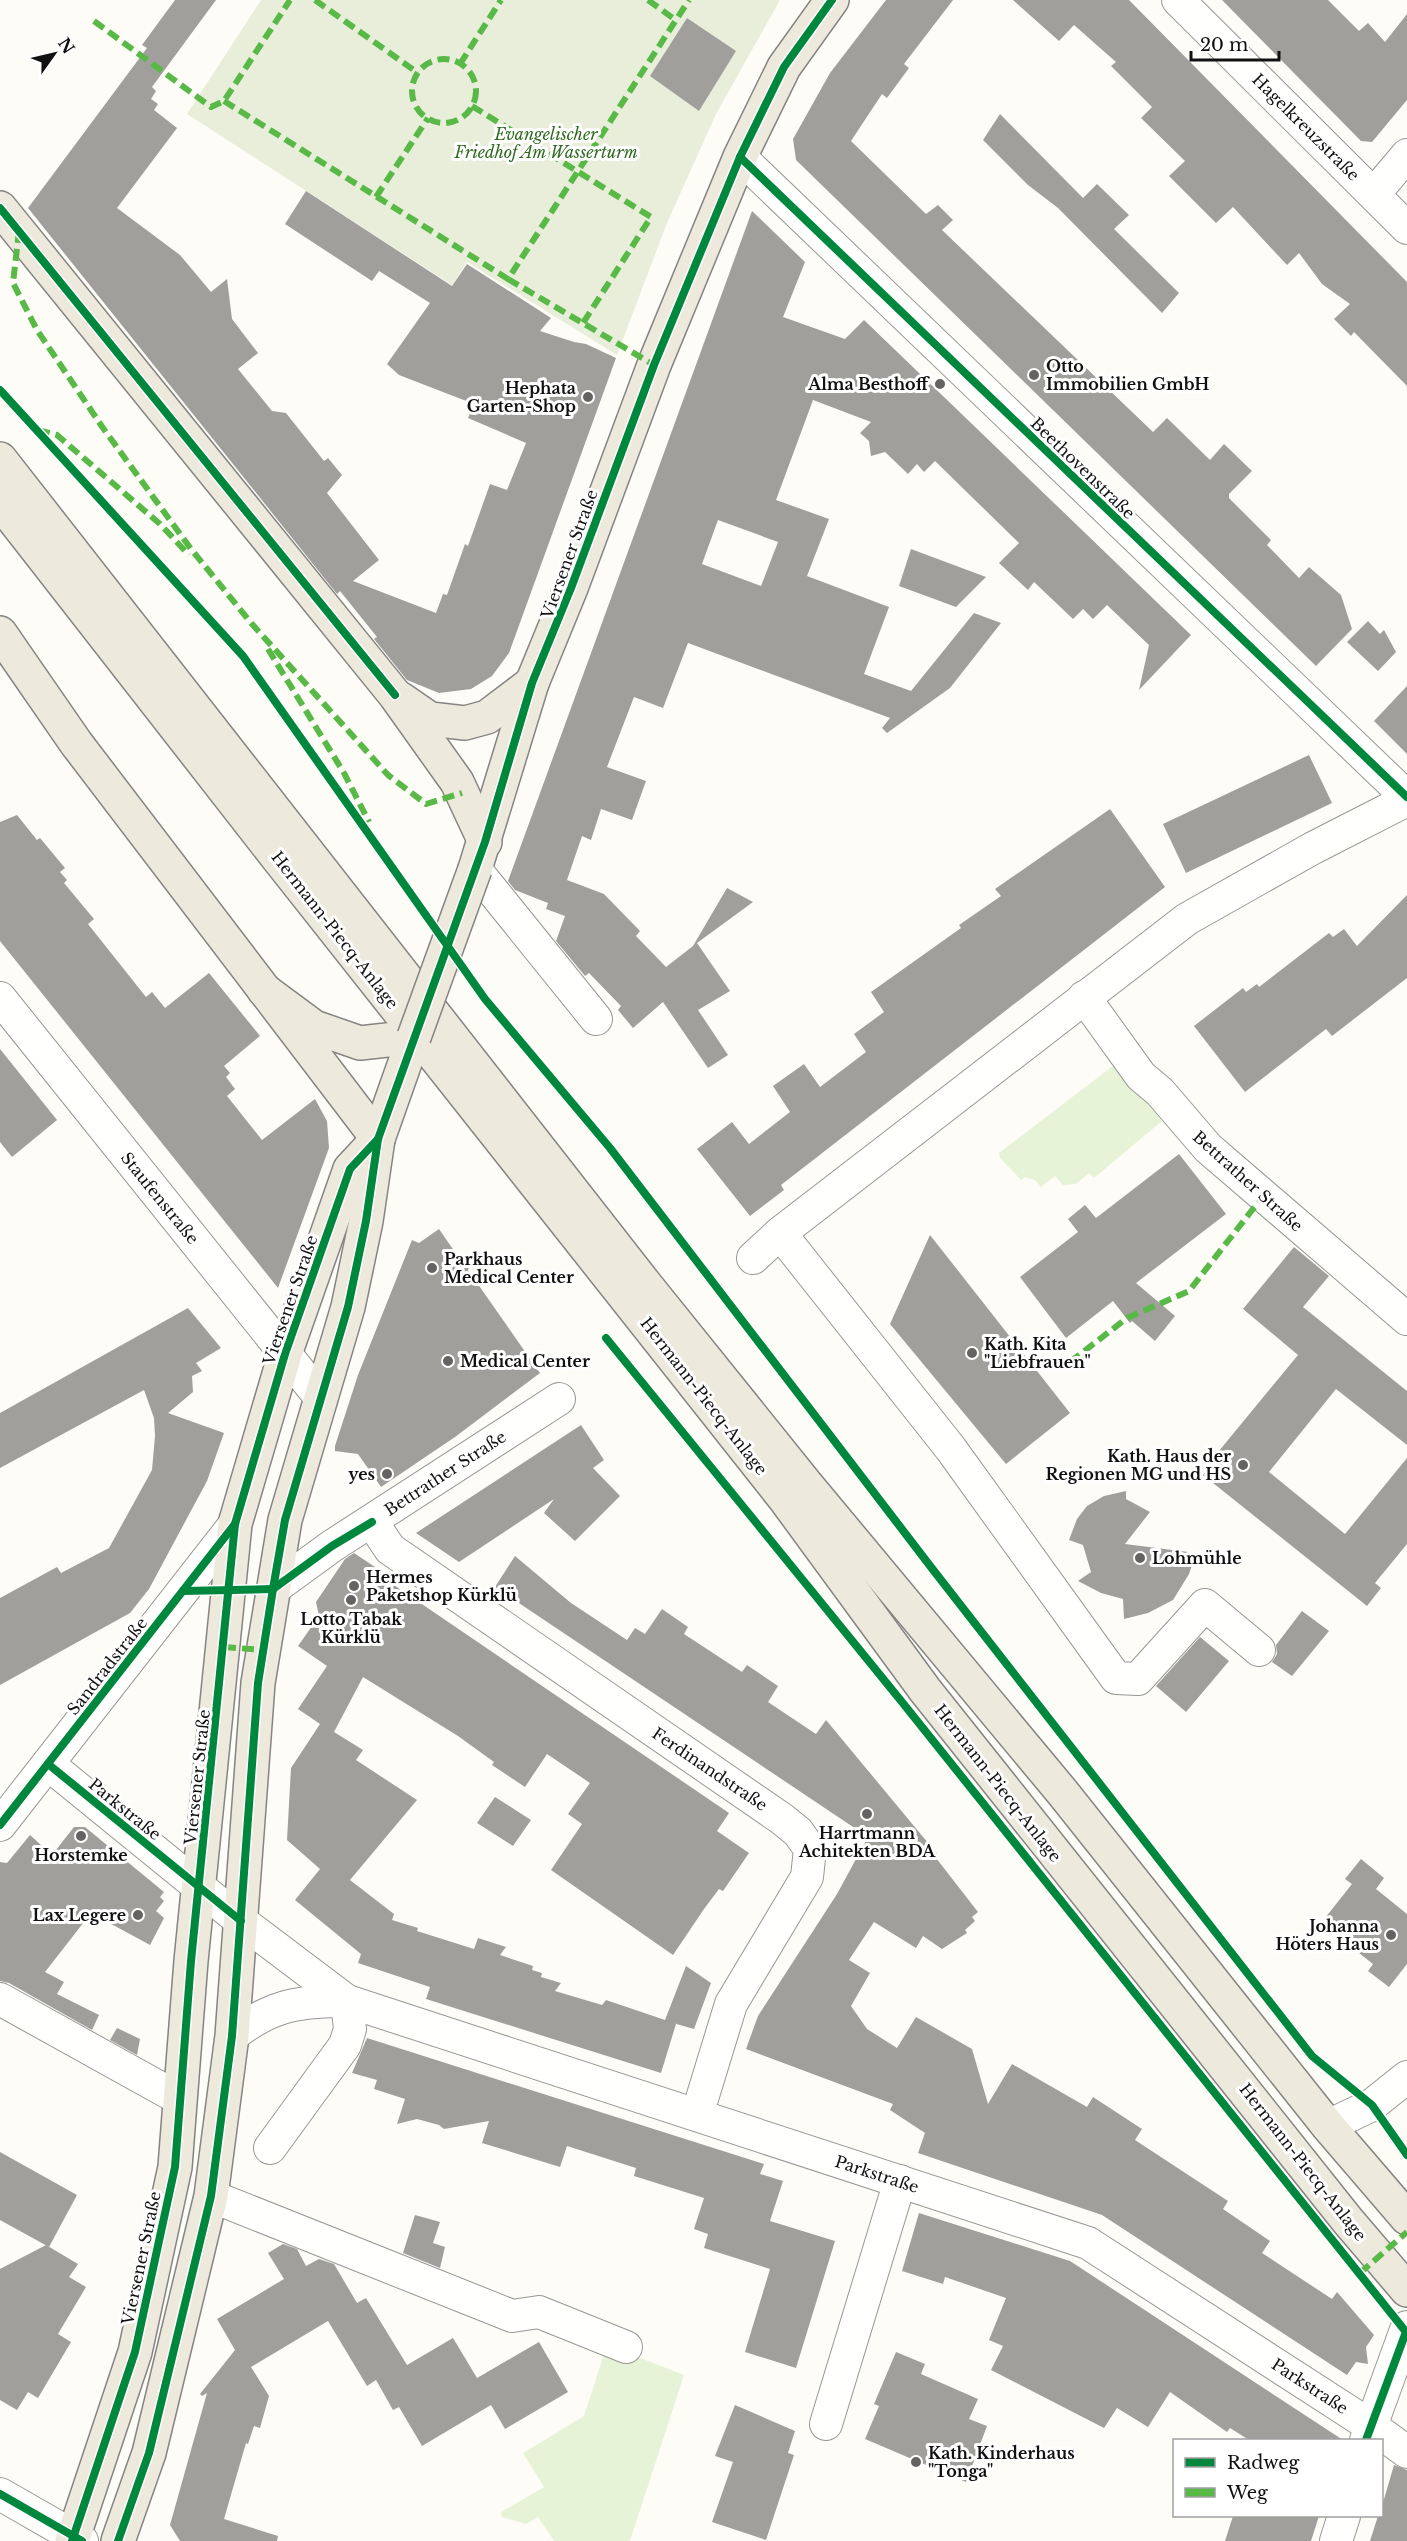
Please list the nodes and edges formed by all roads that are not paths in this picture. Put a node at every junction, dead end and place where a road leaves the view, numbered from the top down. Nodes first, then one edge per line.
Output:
1 (832, 0) edge
2 (1178, 0) edge
3 (1407, 155) edge
4 (740, 157) junction
5 (1374, 194) junction
6 (0, 208) edge
7 (1407, 228) edge
8 (0, 459) edge
9 (0, 502) edge
10 (0, 633) edge
11 (532, 683) junction
12 (394, 695) junction
13 (1407, 798) edge
14 (480, 856) junction
15 (264, 990) junction
16 (1084, 997) junction
17 (0, 998) edge
18 (596, 1019) dead end
19 (414, 1037) junction
20 (378, 1139) junction
21 (780, 1233) junction
22 (753, 1258) dead end
23 (1407, 1319) edge
24 (285, 1354) junction
25 (320, 1397) junction
26 (559, 1399) dead end
27 (372, 1522) junction
28 (235, 1524) junction
29 (273, 1589) junction
30 (1259, 1650) dead end
31 (48, 1764) junction
32 (6, 1805) edge
33 (199, 1887) junction
34 (241, 1921) junction
35 (0, 1999) edge
36 (346, 2001) junction
37 (232, 2036) junction
38 (1407, 2077) edge
39 (180, 2099) junction
40 (1256, 2102) junction
41 (697, 2115) junction
42 (1328, 2126) junction
43 (270, 2148) dead end
44 (900, 2181) junction
45 (211, 2196) junction
46 (1407, 2218) edge
47 (1407, 2290) edge
48 (1407, 2327) edge
49 (626, 2347) dead end
50 (1407, 2400) edge
51 (826, 2424) dead end
52 (1369, 2433) edge
53 (1383, 2440) edge
54 (1407, 2452) edge
55 (0, 2494) edge
56 (1344, 2517) edge
57 (76, 2539) edge
58 (118, 2541) edge
59 (1336, 2541) edge

1 - 4 main road, Viersener Straße
2 - 5 street, Hagelkreuzstraße
3 - 5 street
4 - 11 main road, Viersener Straße
4 - 13 street, Beethovenstraße
5 - 7 street, Hagelkreuzstraße
6 - 12 main road
8 - 42 main road, Hermann-Piecq-Anlage
9 - 40 main road, Hermann-Piecq-Anlage
10 - 15 main road
11 - 12 main road
11 - 14 main road, Viersener Straße
12 - 14 main road
13 - 16 street
14 - 18 street
14 - 19 main road, Viersener Straße, bridge
15 - 19 main road
15 - 20 main road
16 - 21 street
16 - 23 street, Bettrather Straße
17 - 24 street, Staufenstraße
19 - 20 main road, Viersener Straße
20 - 24 main road, Viersener Straße
20 - 25 main road, Viersener Straße
21 - 22 street
21 - 30 street
24 - 25 street, Staufenstraße
24 - 28 main road, Viersener Straße
25 - 29 main road, Viersener Straße
26 - 27 street, Bettrather Straße
27 - 29 street, Bettrather Straße
27 - 41 street, Ferdinandstraße
28 - 31 street, Sandradstraße
28 - 33 main road, Viersener Straße
29 - 34 main road, Viersener Straße
31 - 32 street, Sandradstraße
31 - 33 street, Parkstraße
33 - 34 street, Parkstraße
33 - 39 main road, Viersener Straße
34 - 36 street, Parkstraße
34 - 37 main road, Viersener Straße
35 - 39 street
36 - 37 street, Parkstraße
36 - 41 street, Parkstraße
36 - 43 street
37 - 45 main road, Viersener Straße
38 - 42 street
39 - 57 main road, Viersener Straße
40 - 42 main road
40 - 47 main road, Hermann-Piecq-Anlage
41 - 44 street, Parkstraße
42 - 46 main road, Hermann-Piecq-Anlage
44 - 51 street
44 - 52 street, Parkstraße
45 - 49 street
45 - 58 main road, Viersener Straße
48 - 52 street
50 - 52 street
53 - 54 street, Parkstraße
55 - 57 street
56 - 59 street

